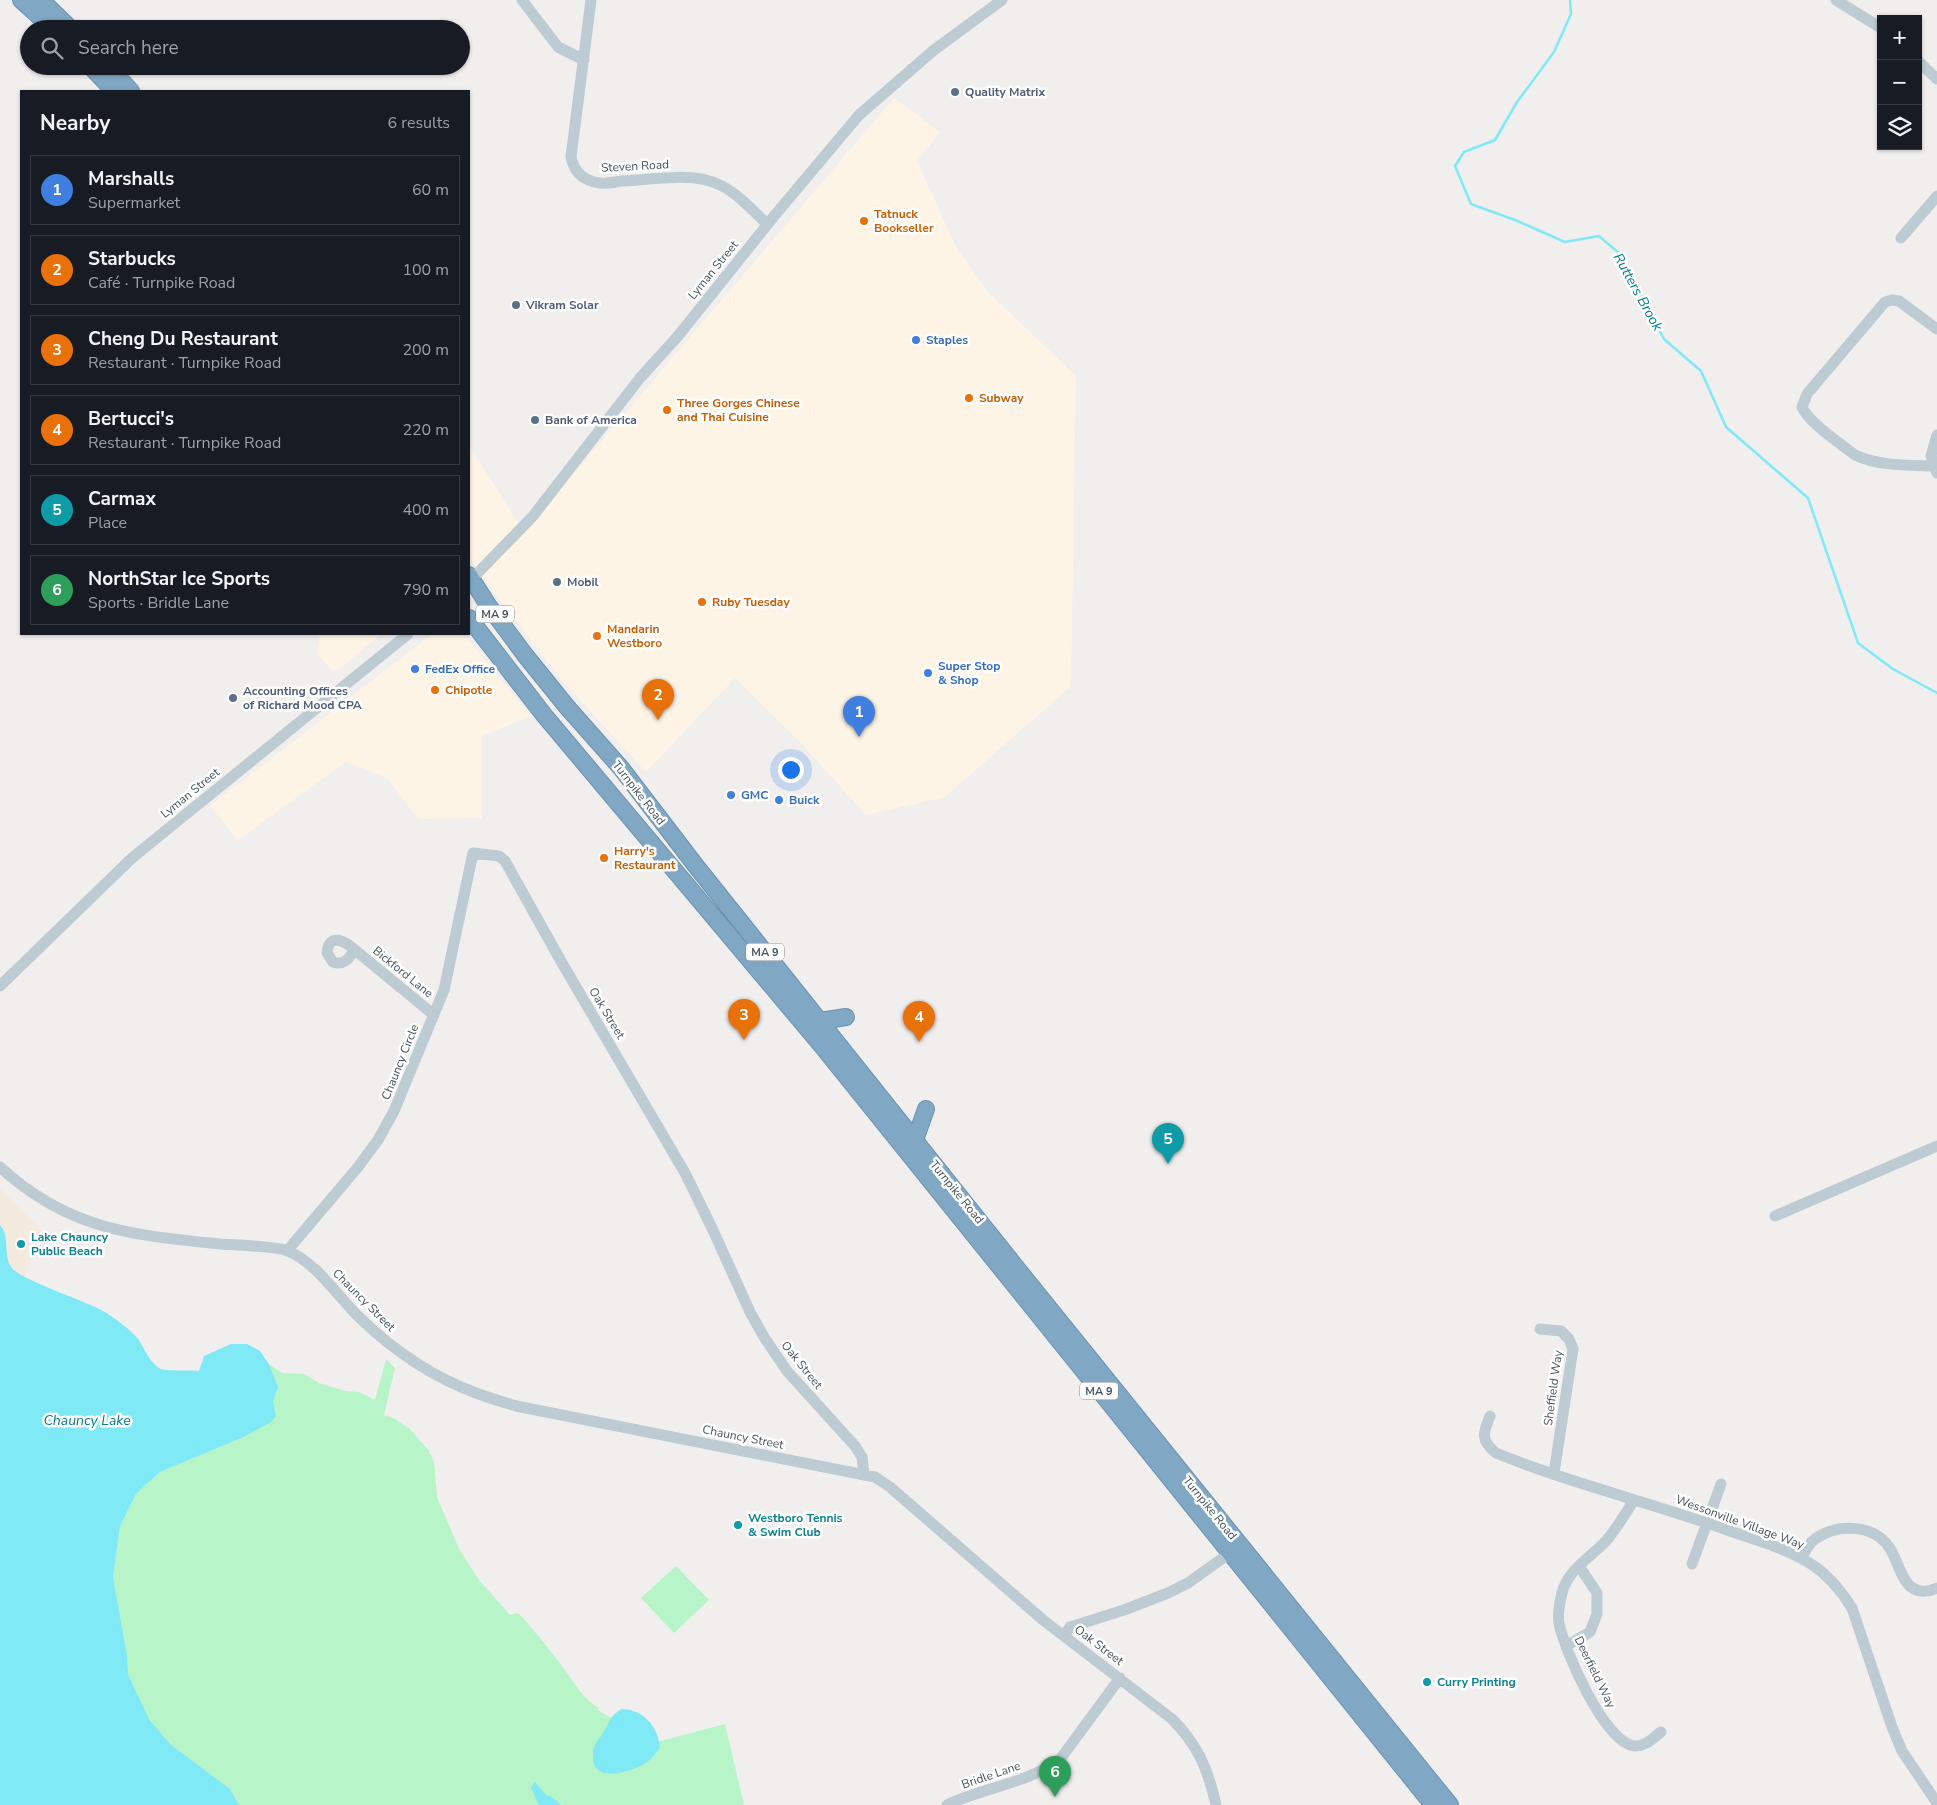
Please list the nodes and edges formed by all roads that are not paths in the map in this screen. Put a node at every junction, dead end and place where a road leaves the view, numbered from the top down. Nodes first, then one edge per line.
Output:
1 (21, 0) edge
2 (41, 0) edge
3 (522, 0) edge
4 (591, 0) edge
5 (1002, 0) edge
6 (1836, 0) edge
7 (43, 20) edge
8 (62, 20) edge
9 (1877, 26) edge
10 (584, 60) junction
11 (1922, 65) edge
12 (99, 75) edge
13 (117, 75) edge
14 (1937, 79) edge
15 (113, 90) edge
16 (131, 90) edge
17 (1937, 196) edge
18 (768, 224) junction
19 (1902, 238) dead end
20 (1937, 329) edge
21 (1937, 435) edge
22 (1935, 469) edge
23 (470, 579) edge
24 (470, 619) edge
25 (407, 635) edge
26 (473, 854) joint
27 (355, 950) dead end
28 (0, 986) edge
29 (434, 1015) junction
30 (846, 1017) dead end
31 (820, 1021) junction
32 (926, 1109) dead end
33 (915, 1140) junction
34 (1937, 1146) edge
35 (0, 1167) edge
36 (1775, 1216) dead end
37 (287, 1251) junction
38 (1540, 1329) dead end
39 (1490, 1416) dead end
40 (1554, 1473) junction
41 (864, 1476) junction
42 (1721, 1484) dead end
43 (1634, 1500) junction
44 (1709, 1523) junction
45 (1230, 1553) junction
46 (1802, 1558) junction
47 (1692, 1564) dead end
48 (1579, 1566) junction
49 (1937, 1588) edge
50 (1064, 1636) junction
51 (1566, 1646) junction
52 (1120, 1678) junction
53 (1660, 1732) dead end
54 (1937, 1803) edge
55 (947, 1805) edge
56 (1216, 1805) edge
57 (1433, 1805) edge
58 (1450, 1805) edge

1 - 7 highway
2 - 8 highway
3 - 10 street
4 - 10 street, Steven Road
5 - 18 street, Lyman Street
6 - 9 street
10 - 18 street, Steven Road
11 - 14 street
12 - 15 highway
13 - 16 highway
17 - 19 street
18 - 23 street, Lyman Street
20 - 22 street
21 - 22 street
23 - 31 highway, Turnpike Road / MA 9
24 - 45 highway, Turnpike Road / MA 9
25 - 28 street, Lyman Street
26 - 29 street, Chauncy Circle
26 - 41 street, Oak Street
27 - 29 street, Bickford Lane
29 - 37 street, Chauncy Circle
30 - 31 highway
31 - 33 highway, Turnpike Road / MA 9
32 - 33 highway
33 - 58 highway, Turnpike Road / MA 9
34 - 36 street
35 - 37 street, Chauncy Street
37 - 41 street, Chauncy Street
38 - 40 street, Sheffield Way
39 - 40 street, Wessonville Village Way
40 - 43 street, Wessonville Village Way
41 - 50 street, Oak Street
42 - 44 street
43 - 44 street, Wessonville Village Way
43 - 48 street, Deerfield Way
44 - 46 street, Wessonville Village Way
44 - 47 street
45 - 50 street
45 - 57 highway, Turnpike Road / MA 9
46 - 49 street
46 - 54 street, Wessonville Village Way
48 - 51 street, Deerfield Way
48 - 51 street
50 - 52 street, Oak Street
51 - 53 street, Deerfield Way
52 - 55 street, Bridle Lane
52 - 56 street, Oak Street

